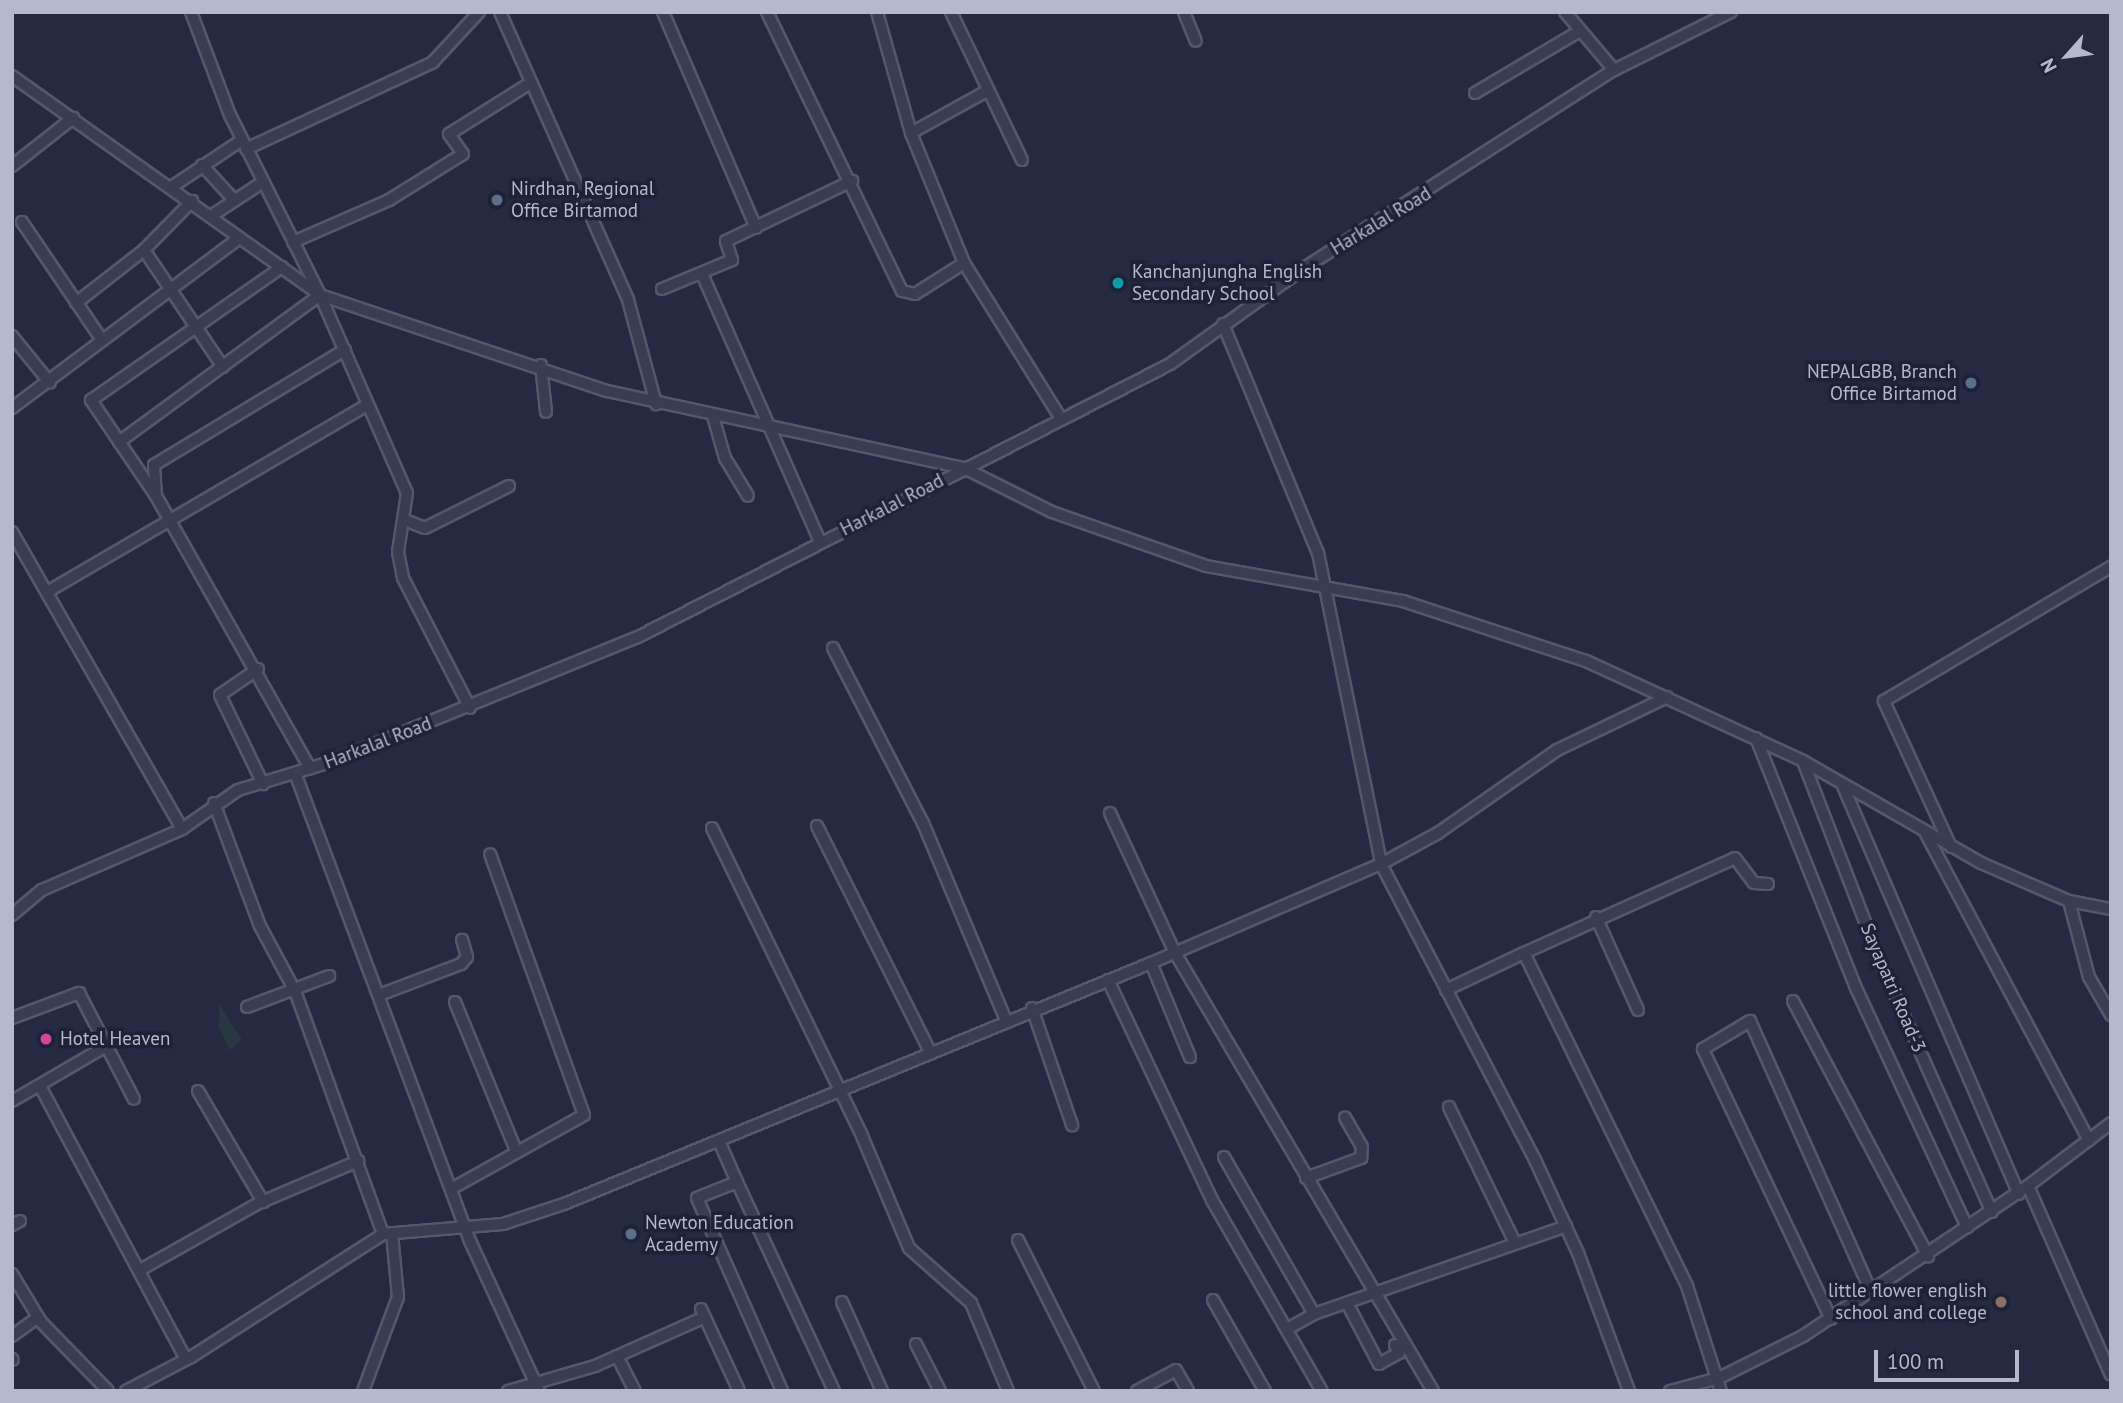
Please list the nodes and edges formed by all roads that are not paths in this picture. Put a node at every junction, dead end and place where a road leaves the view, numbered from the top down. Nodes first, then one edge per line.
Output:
1 (191, 12) edge
2 (479, 12) edge
3 (500, 12) edge
4 (663, 12) edge
5 (767, 12) edge
6 (877, 12) edge
7 (951, 12) edge
8 (1184, 12) edge
9 (1565, 12) edge
10 (1731, 12) edge
11 (1577, 32) junction
12 (1196, 41) dead end
13 (1614, 70) junction
14 (15, 82) edge
15 (527, 85) dead end
16 (985, 92) junction
17 (1475, 93) dead end
18 (73, 118) junction
19 (911, 133) junction
20 (244, 144) junction
21 (1022, 159) dead end
22 (202, 165) junction
23 (12, 166) edge
24 (852, 181) junction
25 (263, 182) junction
26 (173, 186) junction
27 (234, 200) junction
28 (192, 201) junction
29 (214, 214) junction
30 (22, 222) dead end
31 (756, 228) junction
32 (239, 238) junction
33 (293, 242) junction
34 (144, 250) junction
35 (964, 263) junction
36 (282, 267) junction
37 (702, 274) junction
38 (170, 289) junction
39 (662, 289) dead end
40 (320, 295) junction
41 (76, 303) junction
42 (1223, 324) junction
43 (196, 326) junction
44 (12, 336) edge
45 (102, 340) junction
46 (345, 350) junction
47 (541, 365) junction
48 (223, 367) junction
49 (50, 383) junction
50 (656, 404) junction
51 (367, 405) junction
52 (12, 408) edge
53 (546, 412) dead end
54 (713, 415) junction
55 (1061, 419) junction
56 (767, 422) junction
57 (119, 442) junction
58 (964, 468) junction
59 (509, 486) dead end
60 (156, 496) junction
61 (748, 496) dead end
62 (168, 516) junction
63 (407, 521) junction
64 (12, 533) edge
65 (820, 541) junction
66 (2111, 567) edge
67 (1327, 588) junction
68 (47, 592) junction
69 (834, 648) dead end
70 (258, 669) junction
71 (1667, 697) junction
72 (470, 708) junction
73 (1756, 738) junction
74 (1802, 761) junction
75 (310, 768) junction
76 (296, 773) junction
77 (263, 784) junction
78 (1842, 785) junction
79 (214, 803) junction
80 (1110, 813) dead end
81 (817, 826) dead end
82 (712, 828) dead end
83 (182, 829) junction
84 (1926, 834) junction
85 (1951, 847) junction
86 (490, 854) dead end
87 (1381, 864) junction
88 (1768, 884) dead end
89 (2069, 901) junction
90 (16, 907) edge
91 (2111, 909) edge
92 (12, 915) edge
93 (1596, 917) junction
94 (462, 940) dead end
95 (1174, 951) junction
96 (1524, 953) junction
97 (1151, 963) junction
98 (329, 976) dead end
99 (1108, 980) junction
100 (1446, 990) junction
101 (295, 991) junction
102 (379, 995) junction
103 (1793, 1001) dead end
104 (455, 1002) dead end
105 (247, 1007) dead end
106 (1032, 1008) junction
107 (1638, 1010) dead end
108 (2111, 1015) edge
109 (12, 1018) edge
110 (1005, 1018) junction
111 (108, 1045) junction
112 (929, 1051) junction
113 (1190, 1057) dead end
114 (40, 1086) junction
115 (198, 1091) dead end
116 (840, 1091) junction
117 (134, 1099) dead end
118 (12, 1101) edge
119 (1449, 1107) dead end
120 (1345, 1118) dead end
121 (2111, 1123) edge
122 (1072, 1125) dead end
123 (2089, 1140) junction
124 (719, 1141) junction
125 (516, 1151) junction
126 (1224, 1157) dead end
127 (358, 1161) junction
128 (1306, 1178) junction
129 (737, 1182) junction
130 (2028, 1186) junction
131 (451, 1189) junction
132 (2019, 1194) junction
133 (263, 1202) junction
134 (1992, 1212) junction
135 (1566, 1226) junction
136 (1967, 1227) junction
137 (466, 1228) junction
138 (388, 1233) junction
139 (1018, 1240) dead end
140 (1515, 1243) junction
141 (1928, 1256) junction
142 (141, 1270) junction
143 (12, 1274) edge
144 (1871, 1292) junction
145 (1374, 1294) junction
146 (1213, 1300) dead end
147 (842, 1303) dead end
148 (1347, 1303) junction
149 (1314, 1314) junction
150 (38, 1317) junction
151 (1831, 1319) junction
152 (1287, 1329) junction
153 (12, 1336) edge
154 (915, 1344) dead end
155 (1395, 1345) dead end
156 (617, 1356) junction
157 (185, 1358) junction
158 (2111, 1375) edge
159 (1719, 1377) junction
160 (536, 1386) edge
161 (128, 1390) edge
162 (108, 1391) edge
163 (363, 1391) edge
164 (508, 1391) edge
165 (635, 1391) edge
166 (739, 1391) edge
167 (782, 1391) edge
168 (834, 1391) edge
169 (882, 1391) edge
170 (940, 1391) edge
171 (1008, 1391) edge
172 (1094, 1391) edge
173 (1137, 1391) edge
174 (1188, 1391) edge
175 (1265, 1391) edge
176 (1322, 1391) edge
177 (1433, 1391) edge
178 (1629, 1391) edge
179 (1670, 1391) edge
180 (1721, 1391) edge

1 - 20 street
2 - 20 street
3 - 50 street
4 - 31 street
5 - 24 street
6 - 19 street
7 - 16 street
8 - 12 street
9 - 11 street
10 - 13 street, Harkalal Road
11 - 13 street
11 - 17 street
13 - 42 street, Harkalal Road
14 - 18 street
15 - 33 street
16 - 19 street
16 - 21 street
18 - 23 street
18 - 26 street
19 - 35 street
20 - 22 street
20 - 25 street
22 - 26 street
22 - 27 street
24 - 31 street
24 - 35 street
25 - 27 street
25 - 33 street
26 - 28 street
27 - 29 street
28 - 29 street
28 - 34 street
29 - 32 street
30 - 41 street
31 - 37 street
32 - 36 street
32 - 38 street
33 - 40 street
34 - 38 street
34 - 41 street
35 - 55 street
36 - 40 street
36 - 43 street
37 - 39 street
37 - 56 street
38 - 43 street
38 - 45 street
40 - 46 street
40 - 47 street
40 - 48 street
41 - 45 street
42 - 55 street, Harkalal Road
42 - 67 street
43 - 48 street
43 - 57 street
44 - 49 street
45 - 49 street
46 - 51 street
46 - 60 street
47 - 50 street
47 - 53 street
48 - 57 street
49 - 52 street
50 - 54 street
51 - 62 street
51 - 63 street
54 - 56 street
54 - 61 street
55 - 58 street, Harkalal Road
56 - 58 street
56 - 65 street
57 - 60 street
58 - 65 street, Harkalal Road
58 - 67 street
59 - 63 street
60 - 62 street
62 - 68 street
62 - 70 street
63 - 72 street
64 - 68 street
65 - 72 street, Harkalal Road
66 - 85 street
67 - 71 street
67 - 87 street
68 - 83 street
69 - 110 street
70 - 75 street
70 - 77 street
71 - 73 street
71 - 87 street
72 - 75 street, Harkalal Road
73 - 74 street
73 - 136 street
74 - 78 street
74 - 134 street, Sayapatri Road-3
75 - 76 street, Harkalal Road
76 - 77 street, Harkalal Road
76 - 102 street
77 - 79 street, Harkalal Road
78 - 84 street
78 - 132 street
79 - 83 street, Harkalal Road
79 - 101 street
80 - 95 street
81 - 112 street
82 - 116 street
83 - 90 street, Harkalal Road
84 - 85 street
84 - 123 street
85 - 89 street
86 - 125 street
87 - 95 street
87 - 100 street
88 - 93 street
89 - 91 street
89 - 108 street
90 - 92 street, Harkalal Road
93 - 96 street
93 - 107 street
94 - 102 street
95 - 97 street
95 - 128 street
96 - 100 street
96 - 159 street
97 - 99 street
97 - 113 street
98 - 101 street
99 - 106 street
99 - 152 street
100 - 135 street
101 - 105 street
101 - 127 street
102 - 131 street
103 - 141 street
104 - 125 street
106 - 110 street
106 - 122 street
109 - 111 street
110 - 112 street
111 - 114 street
111 - 117 street
112 - 116 street
114 - 118 street
114 - 142 street
115 - 133 street
116 - 124 street
116 - 171 street
119 - 140 street
120 - 128 street
121 - 123 street
123 - 130 street
124 - 129 street
124 - 137 street
125 - 131 street
126 - 149 street
127 - 133 street
127 - 138 street
128 - 145 street
129 - 167 street
129 - 168 street
130 - 132 street
130 - 158 street
131 - 137 street
132 - 134 street
133 - 142 street
134 - 136 street
135 - 140 street
135 - 178 street
136 - 141 street
137 - 138 street
137 - 160 street
138 - 157 street
138 - 163 street
139 - 172 street
140 - 145 street
141 - 144 street
142 - 157 street
143 - 150 street
144 - 151 street
144 - 151 street
145 - 148 street
145 - 177 street
146 - 175 street
147 - 169 street
148 - 149 street
148 - 155 street
149 - 152 street
150 - 153 street
150 - 162 street
151 - 159 street
152 - 176 street
154 - 170 street
156 - 160 street
156 - 165 street
156 - 166 street
157 - 161 street
159 - 179 street
159 - 180 street
160 - 164 street
173 - 174 street

